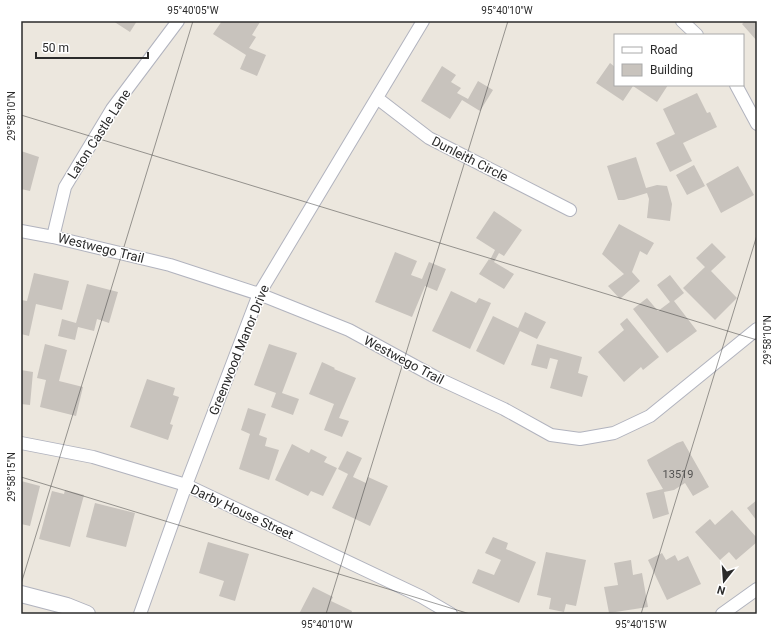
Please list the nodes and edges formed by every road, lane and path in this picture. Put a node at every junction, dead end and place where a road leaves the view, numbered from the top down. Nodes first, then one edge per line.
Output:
1 (178, 21) edge
2 (423, 21) edge
3 (682, 21) edge
4 (695, 34) edge
5 (737, 86) edge
6 (377, 98) junction
7 (757, 124) edge
8 (570, 210) dead end
9 (21, 231) edge
10 (53, 237) junction
11 (259, 294) junction
12 (757, 329) edge
13 (21, 443) edge
14 (186, 485) junction
15 (757, 589) edge
16 (21, 594) edge
17 (87, 614) edge
18 (140, 614) edge
19 (451, 614) edge
20 (722, 614) edge

1 - 10 street, Laton Castle Lane
2 - 6 street, Greenwood Manor Drive
3 - 4 street
5 - 7 street
6 - 8 street, Dunleith Circle
6 - 11 street, Greenwood Manor Drive
9 - 10 street, Westwego Trail
10 - 11 street, Westwego Trail
11 - 12 street, Westwego Trail
11 - 14 street, Greenwood Manor Drive
13 - 14 street, Darby House Street
14 - 18 street, Greenwood Manor Drive
14 - 19 street, Darby House Street
15 - 20 street
16 - 17 street

